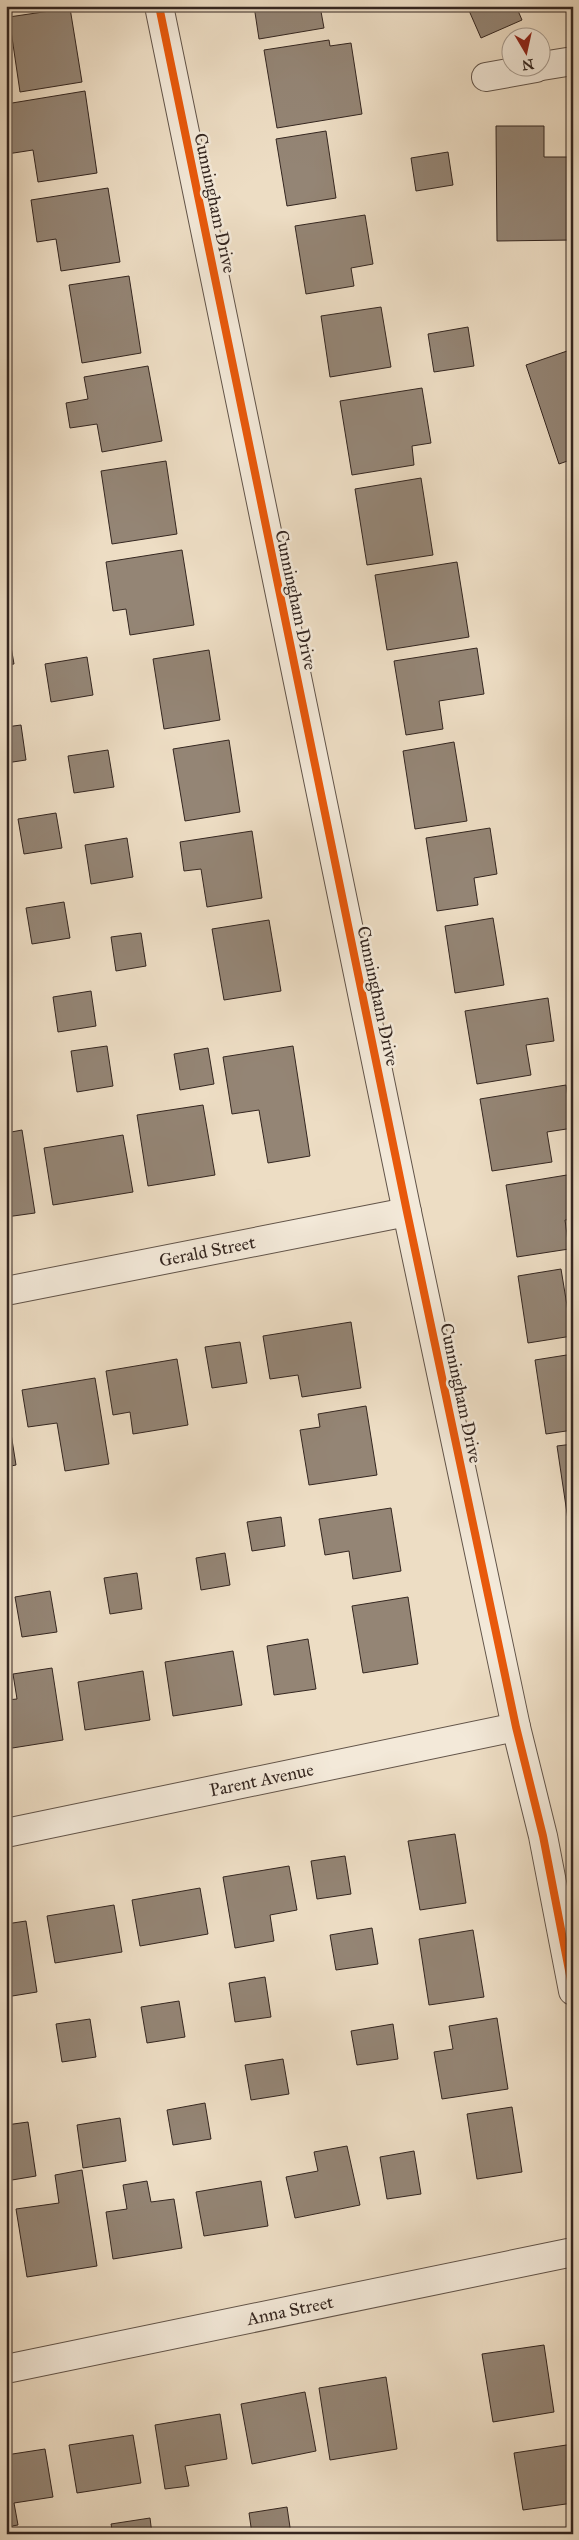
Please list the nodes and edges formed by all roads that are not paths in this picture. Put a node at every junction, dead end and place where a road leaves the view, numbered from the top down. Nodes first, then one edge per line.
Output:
1 (159, 6) edge
2 (573, 60) edge
3 (552, 64) edge
4 (502, 74) edge
5 (486, 77) dead end
6 (407, 1212) junction
7 (6, 1290) edge
8 (516, 1726) junction
9 (6, 1833) edge
10 (573, 1991) edge
11 (573, 2252) edge
12 (6, 2369) edge

1 - 6 street, Cunningham Drive
2 - 3 street
4 - 5 street
6 - 7 street, Gerald Street
6 - 8 street, Cunningham Drive
8 - 9 street, Parent Avenue
8 - 10 street, Cunningham Drive
11 - 12 street, Anna Street

